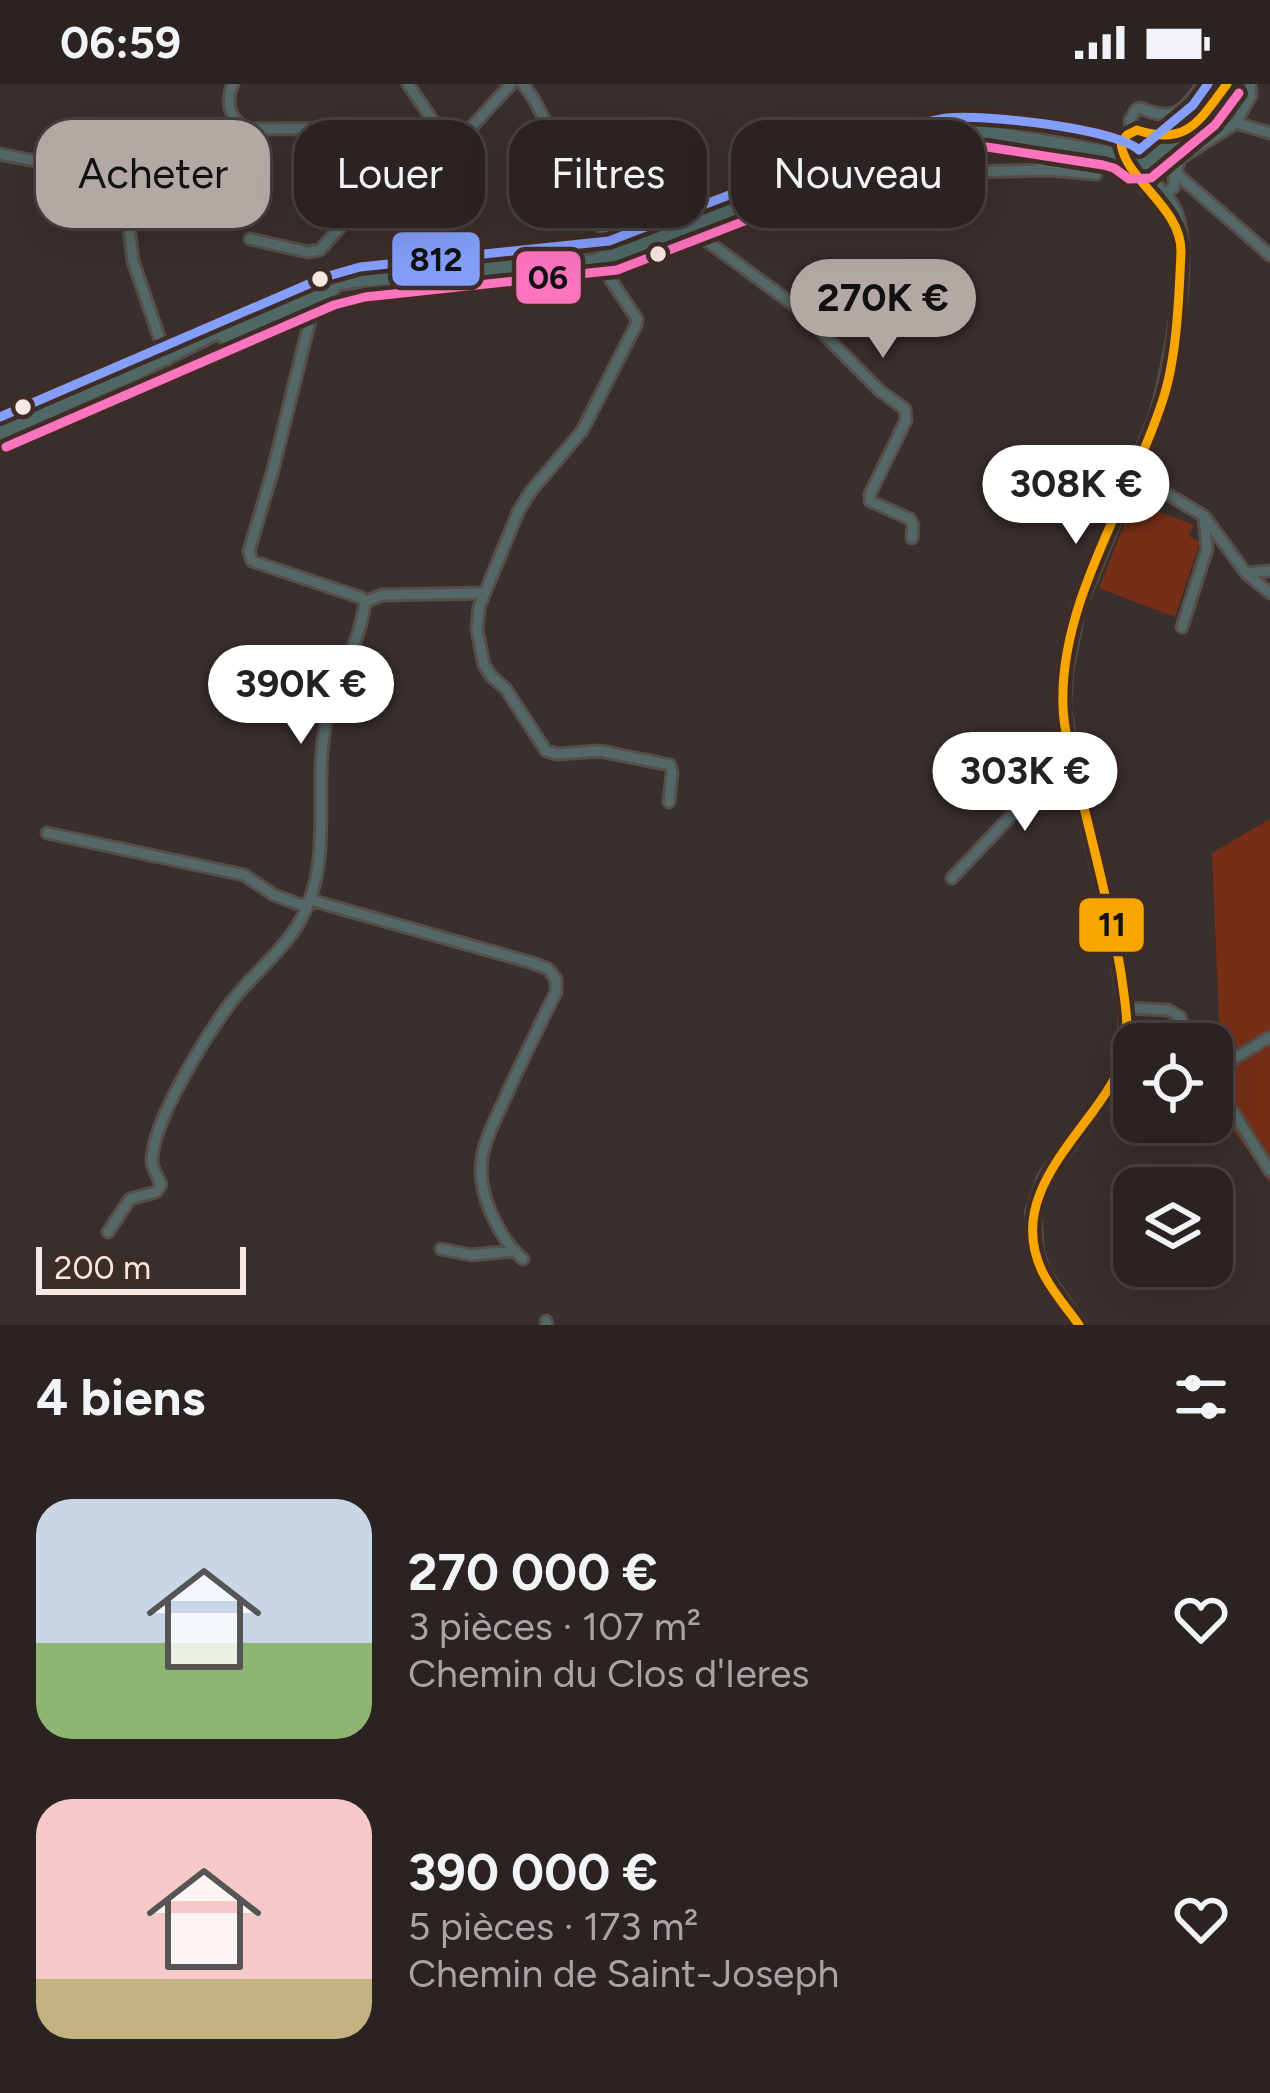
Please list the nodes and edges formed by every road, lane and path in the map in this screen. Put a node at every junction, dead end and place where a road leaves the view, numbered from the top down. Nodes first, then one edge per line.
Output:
1 (233, 84) edge
2 (408, 84) edge
3 (511, 84) edge
4 (523, 84) edge
5 (1203, 84) edge
6 (1227, 84) edge
7 (1250, 84) edge
8 (432, 120) edge
9 (478, 120) edge
10 (545, 120) edge
11 (1236, 123) junction
12 (294, 129) edge
13 (1187, 130) junction
14 (985, 133) edge
15 (1270, 133) edge
16 (1128, 135) junction
17 (1151, 136) junction
18 (1044, 142) junction
19 (1099, 149) junction
20 (0, 154) edge
21 (1152, 158) junction
22 (1125, 159) junction
23 (36, 161) edge
24 (985, 170) edge
25 (1039, 170) junction
26 (1096, 173) dead end
27 (1176, 175) junction
28 (1146, 187) junction
29 (1164, 195) junction
30 (731, 214) edge
31 (731, 218) edge
32 (130, 228) edge
33 (339, 228) edge
34 (602, 228) edge
35 (693, 230) junction
36 (1178, 234) junction
37 (250, 239) dead end
38 (606, 254) junction
39 (1270, 255) edge
40 (362, 282) junction
41 (338, 284) junction
42 (316, 296) junction
43 (166, 359) junction
44 (0, 432) edge
45 (1018, 460) dead end
46 (1132, 473) junction
47 (1115, 514) junction
48 (1204, 517) junction
49 (912, 538) dead end
50 (1270, 571) edge
51 (1246, 573) junction
52 (1270, 592) edge
53 (485, 593) junction
54 (365, 602) junction
55 (1182, 627) dead end
56 (1072, 757) junction
57 (669, 802) dead end
58 (47, 833) dead end
59 (952, 878) dead end
60 (309, 902) junction
61 (1126, 1008) junction
62 (1182, 1023) edge
63 (1270, 1037) edge
64 (1233, 1059) edge
65 (1233, 1112) edge
66 (1270, 1172) edge
67 (108, 1232) dead end
68 (441, 1249) dead end
69 (1079, 1325) edge

1 - 12 street
2 - 8 street
3 - 9 street
4 - 10 street
5 - 16 street
6 - 13 main road
7 - 11 street
11 - 15 street
11 - 27 street
13 - 17 main road
13 - 21 main road
14 - 18 main road
16 - 17 main road
16 - 19 main road
16 - 22 main road
17 - 21 main road
18 - 19 main road
18 - 25 street
19 - 22 main road
20 - 23 street
21 - 22 main road
21 - 29 main road
22 - 28 main road
24 - 25 street
25 - 26 street
27 - 29 street
27 - 39 street
28 - 29 street
28 - 36 main road
29 - 36 main road
30 - 35 main road
31 - 35 street
32 - 43 street
33 - 37 street
34 - 38 street
35 - 38 main road
35 - 49 street
36 - 46 main road
38 - 40 main road
38 - 53 street
40 - 41 main road
40 - 42 main road
41 - 42 street
41 - 43 main road
42 - 43 main road
42 - 54 street
43 - 44 main road
45 - 47 street
46 - 47 main road
46 - 48 street
47 - 56 main road
48 - 51 street
48 - 55 street
50 - 51 street
51 - 52 street
53 - 54 street
53 - 57 street
54 - 60 street
56 - 59 street
56 - 61 main road
58 - 60 street
60 - 67 street
60 - 68 street
61 - 62 street
61 - 69 main road
63 - 64 street
65 - 66 street

